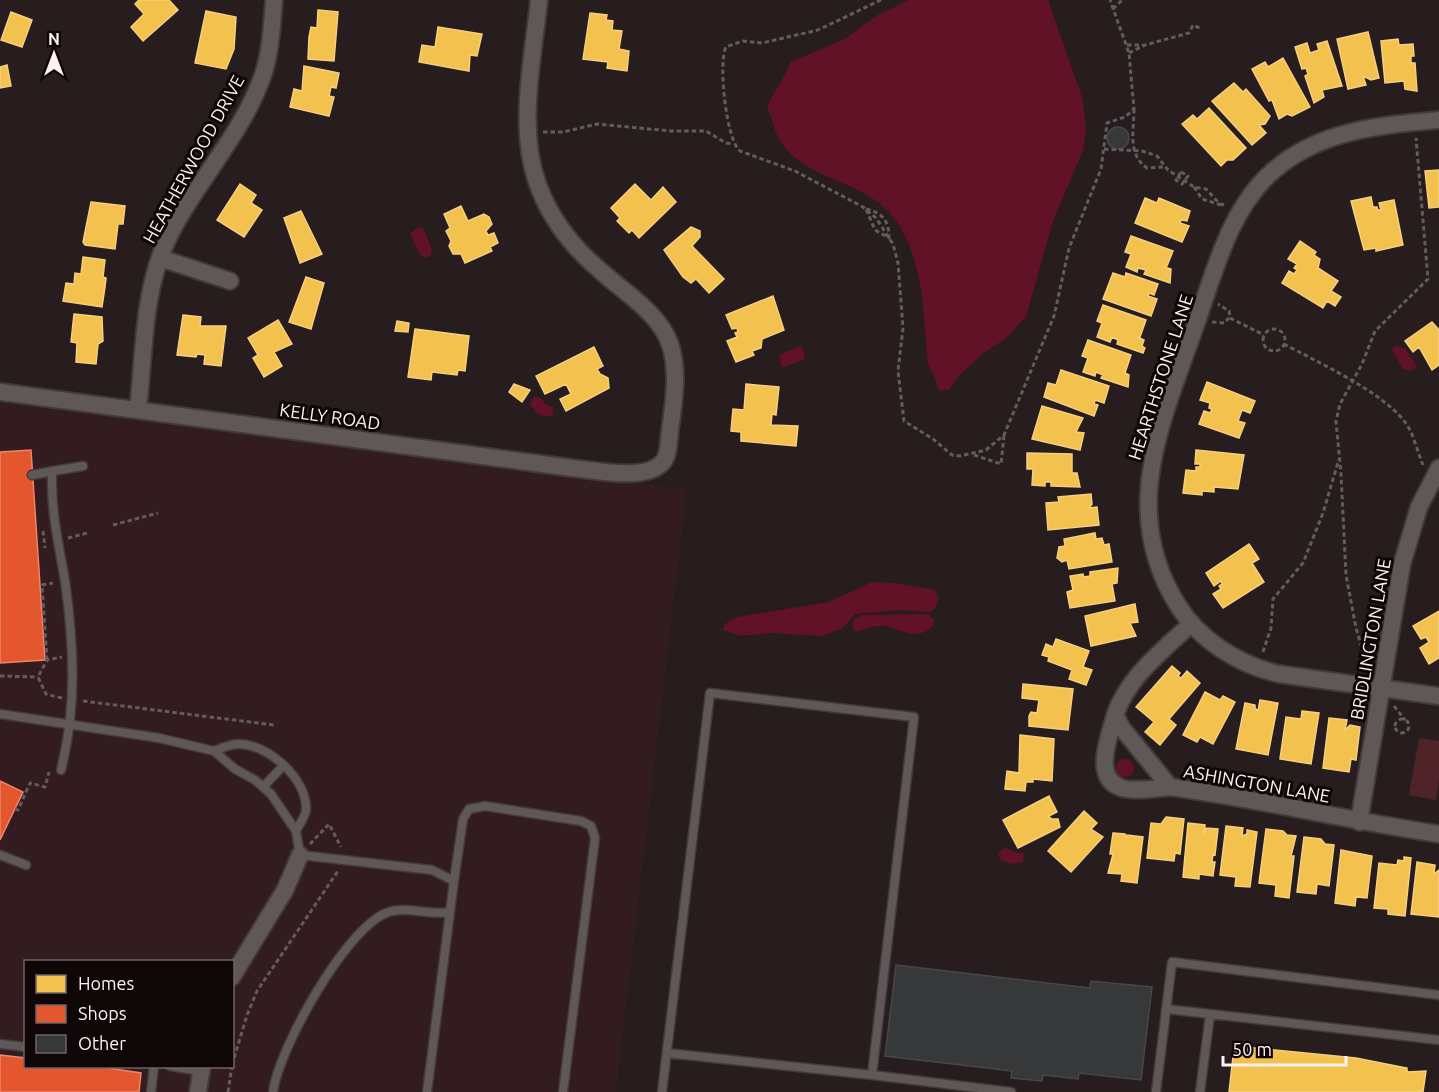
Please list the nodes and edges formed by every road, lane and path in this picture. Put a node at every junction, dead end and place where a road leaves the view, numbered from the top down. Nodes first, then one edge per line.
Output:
1 (274, 0) edge
2 (539, 0) edge
3 (880, 0) edge
4 (1110, 0) edge
5 (1122, 0) edge
6 (1112, 10) junction
7 (1200, 28) dead end
8 (1127, 45) junction
9 (1145, 45) junction
10 (1129, 53) junction
11 (1134, 109) junction
12 (1431, 121) edge
13 (529, 132) junction
14 (734, 144) junction
15 (1104, 149) junction
16 (1164, 167) junction
17 (1194, 187) junction
18 (1220, 204) junction
19 (866, 209) junction
20 (1239, 215) junction
21 (889, 238) junction
22 (160, 258) junction
23 (230, 281) dead end
24 (1230, 318) dead end
25 (1264, 335) junction
26 (1284, 344) junction
27 (1353, 381) junction
28 (0, 392) edge
29 (138, 410) junction
30 (1004, 435) junction
31 (974, 455) junction
32 (1340, 455) junction
33 (83, 466) dead end
34 (53, 471) junction
35 (1437, 473) edge
36 (32, 475) dead end
37 (158, 513) dead end
38 (42, 521) dead end
39 (113, 525) dead end
40 (46, 552) dead end
41 (51, 573) dead end
42 (1191, 624) junction
43 (60, 657) junction
44 (73, 658) junction
45 (47, 660) junction
46 (60, 668) dead end
47 (1257, 668) junction
48 (0, 676) edge
49 (38, 677) junction
50 (1381, 687) junction
51 (61, 688) dead end
52 (1439, 696) edge
53 (62, 698) junction
54 (72, 699) junction
55 (0, 714) edge
56 (1115, 715) junction
57 (1405, 720) junction
58 (59, 721) junction
59 (69, 722) junction
60 (274, 724) dead end
61 (214, 751) junction
62 (51, 766) dead end
63 (283, 766) junction
64 (61, 770) dead end
65 (264, 786) junction
66 (1170, 787) junction
67 (15, 809) dead end
68 (1359, 822) junction
69 (296, 831) junction
70 (1439, 834) edge
71 (0, 855) edge
72 (300, 855) junction
73 (342, 857) junction
74 (26, 865) dead end
75 (454, 881) junction
76 (450, 912) junction
77 (234, 974) edge
78 (1439, 994) edge
79 (1166, 1009) junction
80 (1210, 1015) junction
81 (1439, 1040) edge
82 (0, 1044) edge
83 (24, 1047) edge
84 (667, 1053) junction
85 (234, 1059) edge
86 (154, 1068) edge
87 (232, 1068) edge
88 (202, 1069) edge
89 (872, 1075) junction
90 (151, 1092) edge
91 (198, 1092) edge
92 (228, 1092) edge
93 (273, 1092) edge
94 (427, 1092) edge
95 (563, 1092) edge
96 (662, 1092) edge
97 (1011, 1092) edge
98 (1156, 1092) edge
99 (1200, 1092) edge

1 - 22 street, HEATHERWOOD DRIVE
2 - 13 street
3 - 14 path
4 - 6 path
5 - 6 path
6 - 8 path
7 - 9 path
8 - 9 path
8 - 10 path
9 - 10 path
10 - 11 path
11 - 15 path
11 - 16 path
12 - 20 street, HEARTHSTONE LANE
12 - 27 path
13 - 14 path
13 - 29 street, KELLY ROAD
14 - 19 path
15 - 16 path
15 - 30 path
16 - 17 path
17 - 18 path
17 - 18 path
18 - 20 path
18 - 20 path
19 - 21 path
19 - 21 path
19 - 21 path
20 - 42 street, HEARTHSTONE LANE
21 - 31 path
22 - 23 street
22 - 29 street, HEATHERWOOD DRIVE
24 - 25 path
25 - 26 path
25 - 26 path
26 - 27 path
27 - 32 path
27 - 35 path
28 - 29 street, KELLY ROAD
30 - 31 path
30 - 31 path
32 - 47 path
32 - 50 path
33 - 34 lane
34 - 36 lane
34 - 44 lane
35 - 50 street, BRIDLINGTON LANE
37 - 39 path
38 - 40 path
41 - 45 path
42 - 47 street, HEARTHSTONE LANE
42 - 56 street
43 - 44 path
43 - 45 path
43 - 46 path
44 - 54 lane
45 - 49 path
47 - 50 street, HEARTHSTONE LANE
48 - 49 path
49 - 53 path
50 - 52 street, HEARTHSTONE LANE
50 - 57 path
50 - 68 street, BRIDLINGTON LANE
51 - 53 path
53 - 54 path
53 - 58 path
54 - 59 lane
54 - 60 path
55 - 58 lane
56 - 66 street, ASHINGTON LANE
56 - 66 street
57 - 57 path
58 - 59 lane
59 - 61 lane
59 - 64 lane
61 - 63 lane
61 - 65 lane
62 - 67 path
63 - 65 lane
63 - 69 lane
65 - 69 lane
66 - 68 street, ASHINGTON LANE
68 - 70 street, ASHINGTON LANE
69 - 72 lane
71 - 74 lane
72 - 73 lane
72 - 73 path
72 - 77 street
73 - 75 lane
73 - 85 path
75 - 76 lane
75 - 95 lane
76 - 93 lane
76 - 94 lane
78 - 79 lane
79 - 80 lane
79 - 98 lane
80 - 81 lane
80 - 99 lane
82 - 83 lane
84 - 89 lane
84 - 89 lane
84 - 96 lane
86 - 90 lane
87 - 92 path
88 - 91 street
89 - 97 lane

